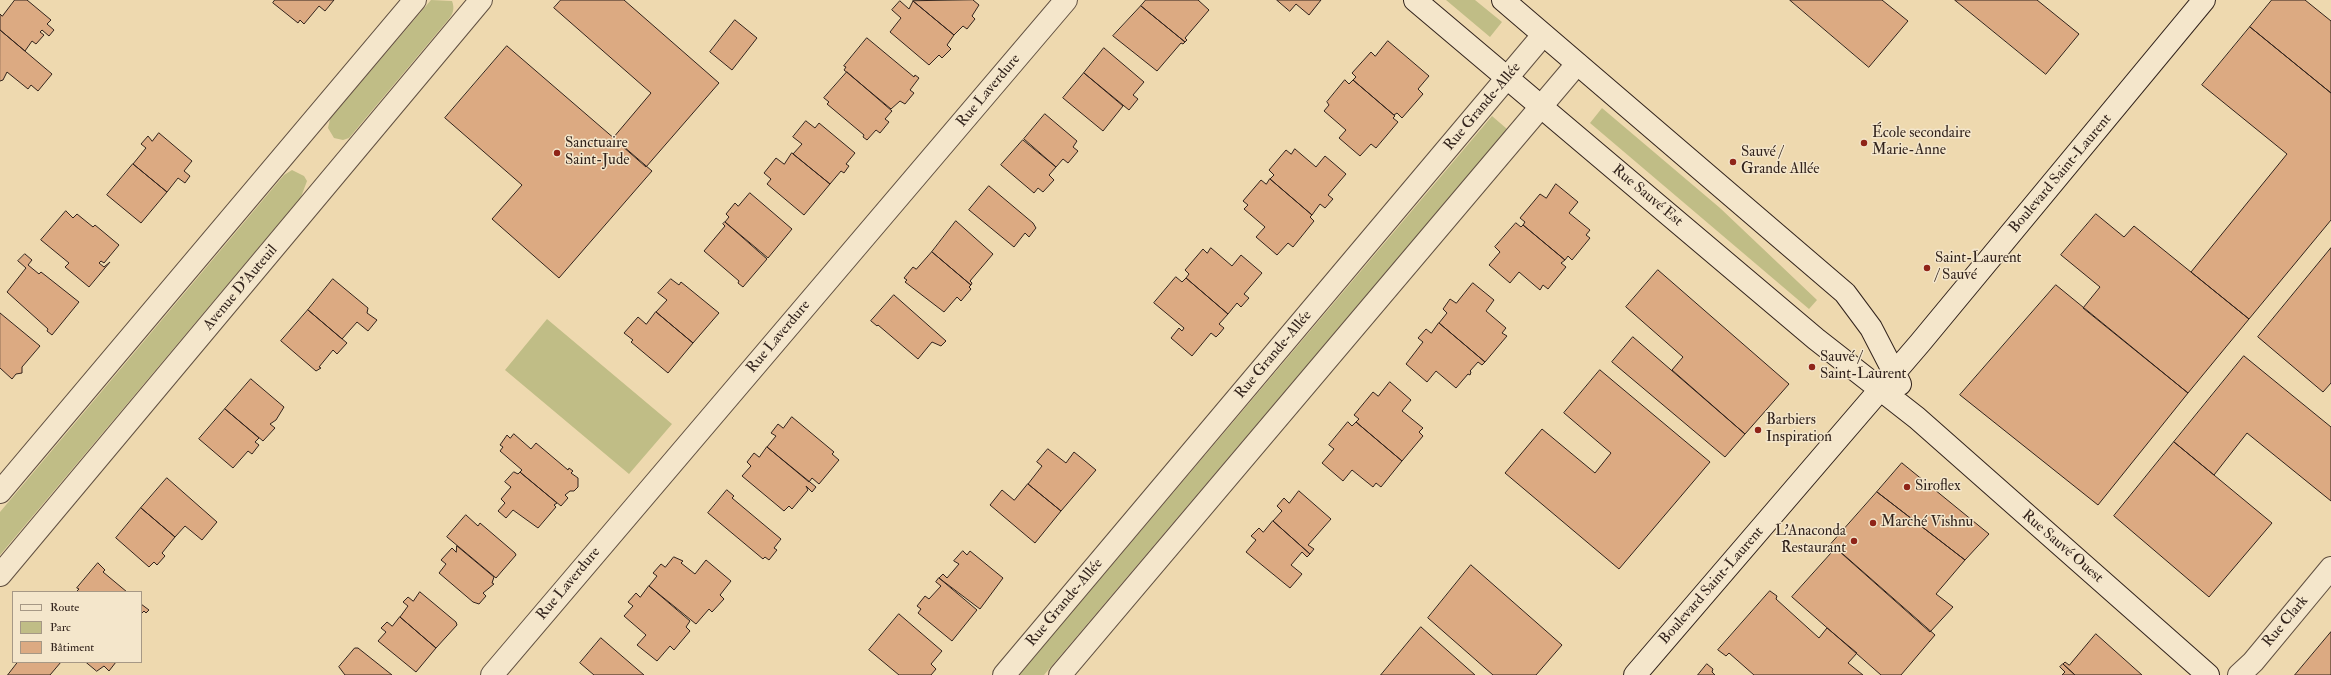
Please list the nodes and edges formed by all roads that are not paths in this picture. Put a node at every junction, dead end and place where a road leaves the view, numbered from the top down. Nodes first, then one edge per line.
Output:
1 (415, 0) edge
2 (481, 0) edge
3 (1066, 0) edge
4 (1415, 0) edge
5 (1503, 0) edge
6 (2204, 0) edge
7 (1543, 35) junction
8 (1577, 64) junction
9 (1507, 79) junction
10 (1541, 107) junction
11 (1894, 374) junction
12 (1880, 390) junction
13 (1917, 418) junction
14 (0, 492) edge
15 (2331, 568) edge
16 (0, 575) edge
17 (492, 675) edge
18 (1004, 675) edge
19 (1060, 675) edge
20 (1635, 675) edge
21 (2208, 675) edge
22 (2239, 675) edge

1 - 14 street
2 - 16 street, Avenue D'Auteuil
3 - 17 street, Rue Laverdure
4 - 9 street, Rue Sauvé Est
5 - 7 street
6 - 11 street, Boulevard Saint-Laurent
7 - 8 street
7 - 9 street, Rue Grande-Allée
8 - 10 street
8 - 11 street
9 - 10 street, Rue Sauvé Est
9 - 18 street, Rue Grande-Allée
10 - 12 street, Rue Sauvé Est
10 - 19 street
11 - 12 street, Boulevard Saint-Laurent
11 - 13 street, Rue Sauvé Ouest
12 - 13 street, Rue Sauvé Ouest
12 - 20 street, Boulevard Saint-Laurent
13 - 21 street, Rue Sauvé Ouest
15 - 22 street, Rue Clark

